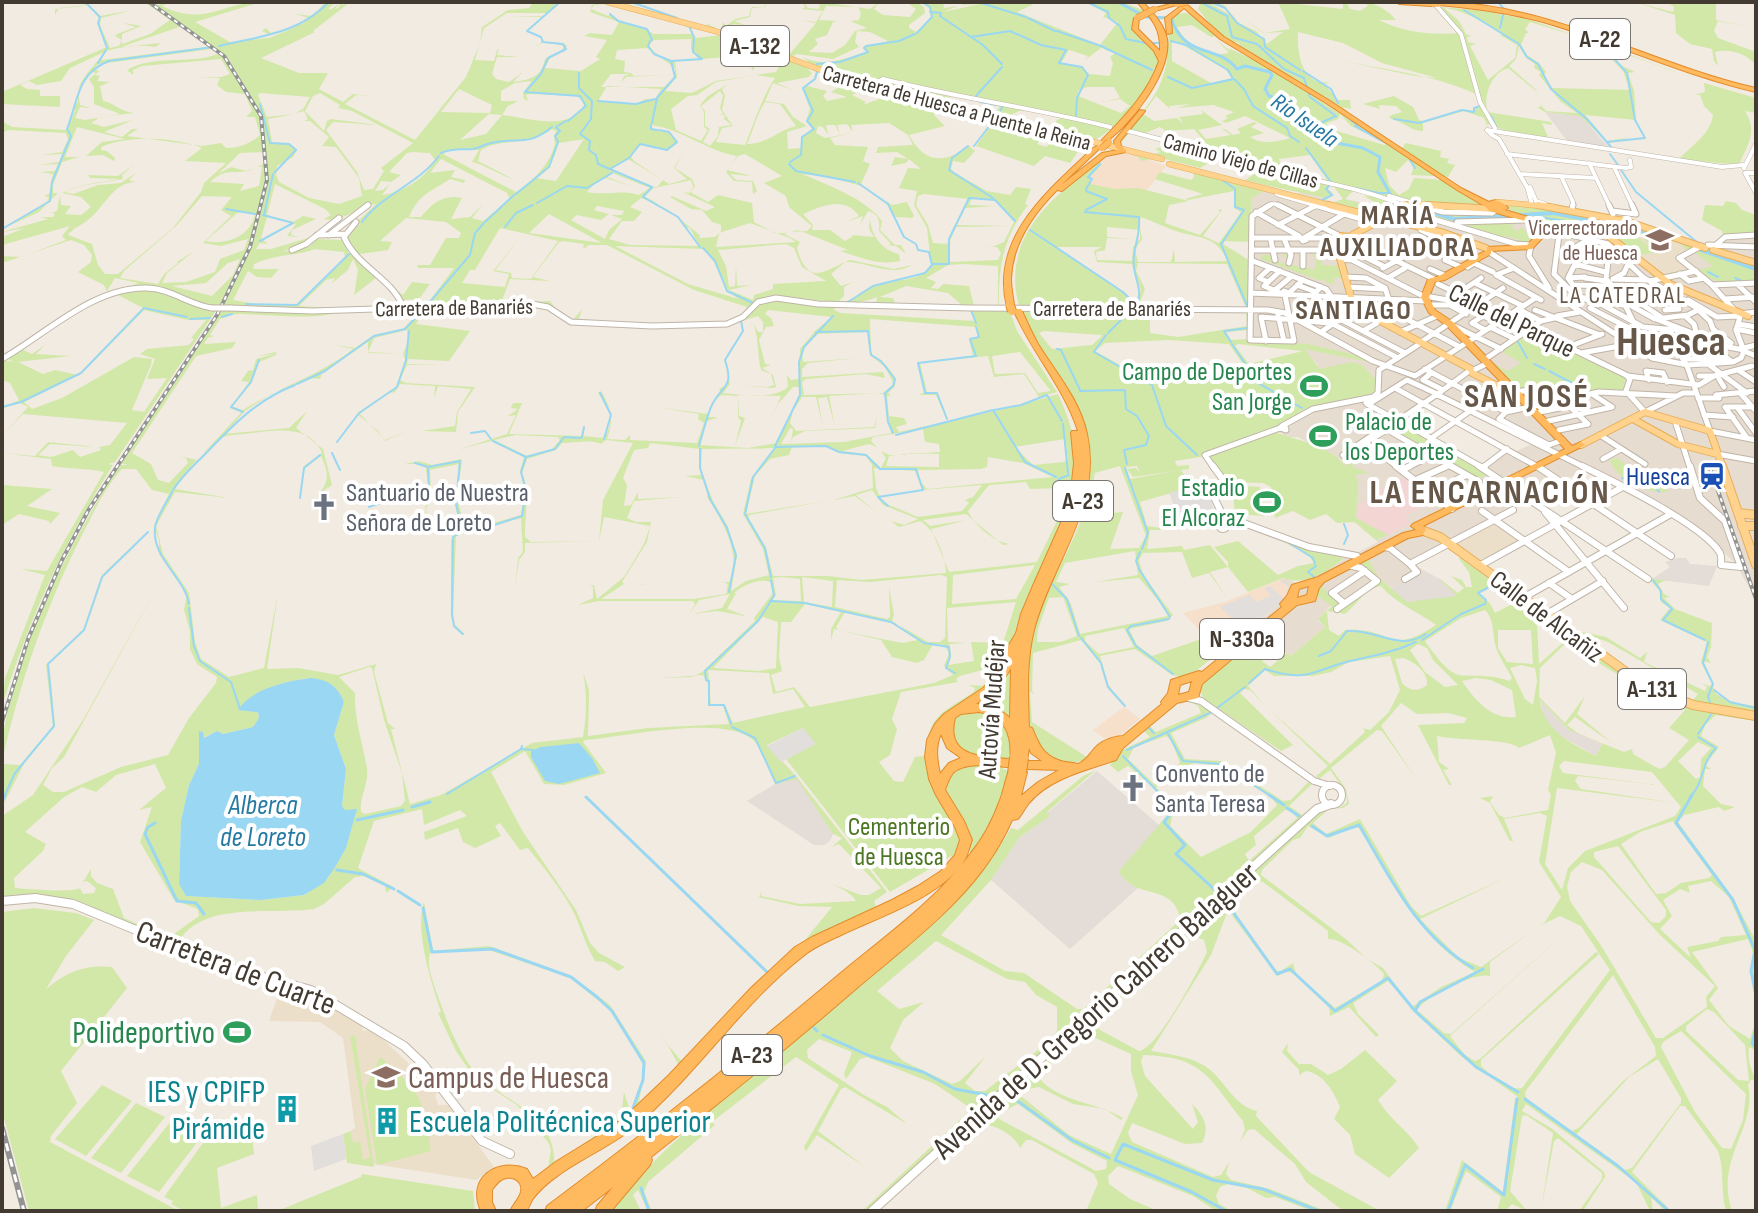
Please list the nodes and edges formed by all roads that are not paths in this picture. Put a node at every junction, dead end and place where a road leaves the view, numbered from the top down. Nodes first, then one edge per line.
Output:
1 (607, 2) edge
2 (1143, 2) edge
3 (1399, 2) edge
4 (1421, 2) edge
5 (1184, 3) edge
6 (1435, 3) edge
7 (1160, 15) edge
8 (1202, 19) junction
9 (1136, 21) junction
10 (1160, 69) junction
11 (871, 86) junction
12 (1756, 91) edge
13 (1144, 102) junction
14 (1110, 127) dead end
15 (1490, 127) junction
16 (1128, 131) dead end
17 (1500, 134) junction
18 (1073, 138) joint
19 (1756, 144) edge
20 (1104, 146) junction
21 (1125, 151) joint
22 (1509, 154) junction
23 (1631, 156) junction
24 (1589, 163) junction
25 (1614, 167) junction
26 (1743, 171) junction
27 (1756, 172) edge
28 (1521, 174) junction
29 (1561, 176) junction
30 (1596, 178) junction
31 (1056, 190) junction
32 (1265, 191) dead end
33 (1756, 193) edge
34 (1382, 195) junction
35 (1287, 197) junction
36 (1528, 200) junction
37 (1273, 203) junction
38 (1318, 204) junction
39 (368, 205) dead end
40 (1553, 206) junction
41 (1402, 207) junction
42 (1499, 207) junction
43 (1572, 209) junction
44 (1256, 214) junction
45 (1344, 214) junction
46 (332, 215) dead end
47 (1298, 215) junction
48 (1613, 217) junction
49 (339, 218) junction
50 (1384, 218) junction
51 (1429, 219) junction
52 (348, 220) junction
53 (1457, 224) junction
54 (1278, 225) junction
55 (1540, 225) junction
56 (1322, 226) junction
57 (1425, 229) junction
58 (317, 235) junction
59 (329, 235) junction
60 (1451, 235) junction
61 (1559, 235) junction
62 (1756, 235) edge
63 (345, 236) junction
64 (1586, 236) junction
65 (1438, 238) dead end
66 (1252, 239) junction
67 (1303, 239) junction
68 (1342, 239) junction
69 (1271, 241) junction
70 (1285, 241) junction
71 (359, 245) dead end
72 (1526, 246) junction
73 (348, 247) junction
74 (1711, 247) junction
75 (1756, 247) edge
76 (1558, 248) junction
77 (292, 250) dead end
78 (1252, 250) junction
79 (1274, 250) junction
80 (1288, 250) junction
81 (1303, 250) junction
82 (1390, 250) dead end
83 (1414, 251) dead end
84 (1460, 251) dead end
85 (1487, 251) junction
86 (1568, 252) junction
87 (1404, 257) junction
88 (1340, 259) junction
89 (1634, 259) junction
90 (1275, 260) dead end
91 (1445, 260) dead end
92 (1253, 261) junction
93 (1395, 262) junction
94 (1626, 262) junction
95 (1289, 263) dead end
96 (1756, 263) edge
97 (1575, 264) junction
98 (1303, 266) dead end
99 (1588, 266) junction
100 (1385, 267) junction
101 (1464, 267) junction
102 (1645, 267) dead end
103 (1270, 268) junction
104 (1405, 268) dead end
105 (1514, 268) junction
106 (1606, 268) junction
107 (1430, 269) dead end
108 (1536, 269) junction
109 (1553, 269) junction
110 (1280, 271) junction
111 (1696, 271) junction
112 (1376, 272) junction
113 (1493, 272) dead end
114 (1680, 274) junction
115 (1620, 275) junction
116 (1639, 275) junction
117 (1292, 276) junction
118 (1345, 277) junction
119 (1585, 277) junction
120 (1366, 278) junction
121 (1388, 278) junction
122 (1481, 278) dead end
123 (1568, 278) junction
124 (1663, 278) junction
125 (1704, 278) junction
126 (1303, 280) junction
127 (1649, 281) junction
128 (1396, 282) junction
129 (1268, 283) junction
130 (1475, 283) junction
131 (1756, 283) edge
132 (1612, 284) junction
133 (1737, 284) junction
134 (1297, 285) junction
135 (1543, 285) junction
136 (1712, 285) junction
137 (1587, 286) junction
138 (1321, 287) junction
139 (1348, 287) junction
140 (1432, 287) junction
141 (1278, 288) junction
142 (1503, 288) dead end
143 (1385, 289) junction
144 (1251, 293) junction
145 (1459, 293) junction
146 (1497, 294) junction
147 (1285, 295) junction
148 (1556, 296) junction
149 (1597, 296) junction
150 (1331, 297) junction
151 (1534, 297) junction
152 (1583, 298) junction
153 (1673, 299) junction
154 (1754, 299) edge
155 (1389, 300) junction
156 (1405, 300) junction
157 (1542, 300) junction
158 (1685, 301) junction
159 (1723, 302) junction
160 (1449, 303) junction
161 (1625, 303) junction
162 (1481, 304) junction
163 (403, 307) junction
164 (1353, 307) junction
165 (1520, 307) junction
166 (1588, 308) junction
167 (1251, 309) junction
168 (1260, 310) junction
169 (1535, 310) junction
170 (1698, 310) junction
171 (1278, 311) junction
172 (1642, 311) junction
173 (1393, 312) junction
174 (1614, 312) junction
175 (1466, 314) junction
176 (1528, 314) junction
177 (1437, 316) junction
178 (1558, 316) junction
179 (1603, 316) junction
180 (1685, 316) junction
181 (1261, 317) junction
182 (1506, 317) junction
183 (1661, 317) junction
184 (1717, 317) junction
185 (1743, 317) edge
186 (1279, 318) junction
187 (1291, 318) junction
188 (1342, 320) junction
189 (1378, 322) junction
190 (1543, 322) junction
191 (1333, 323) junction
192 (1415, 323) junction
193 (1450, 324) junction
194 (1635, 325) junction
195 (1491, 326) junction
196 (1713, 326) junction
197 (1643, 327) junction
198 (1754, 327) edge
199 (1022, 328) junction
200 (1531, 329) junction
201 (1607, 329) junction
202 (1363, 331) junction
203 (1321, 332) junction
204 (1598, 332) junction
205 (1656, 332) junction
206 (1399, 333) junction
207 (1698, 333) junction
208 (1756, 333) edge
209 (1435, 334) junction
210 (1355, 335) junction
211 (1516, 339) junction
212 (1648, 340) junction
213 (1677, 340) junction
214 (1266, 341) junction
215 (1284, 341) junction
216 (1468, 341) junction
217 (1708, 341) junction
218 (1384, 342) junction
219 (1634, 343) junction
220 (1341, 344) junction
221 (1420, 344) junction
222 (1731, 345) junction
223 (1756, 345) edge
224 (1377, 347) junction
225 (1568, 347) junction
226 (1692, 347) junction
227 (1501, 349) junction
228 (1744, 349) junction
229 (1405, 353) junction
230 (1581, 353) junction
231 (1645, 353) junction
232 (1362, 355) junction
233 (1756, 356) edge
234 (1445, 357) junction
235 (1398, 358) junction
236 (2, 359) edge
237 (1486, 361) junction
238 (1708, 361) junction
239 (1729, 361) junction
240 (1684, 362) junction
241 (1387, 365) junction
242 (1752, 366) dead end
243 (1738, 370) junction
244 (1428, 371) junction
245 (1472, 371) junction
246 (1718, 374) junction
247 (1629, 379) junction
248 (1668, 382) junction
249 (1756, 382) edge
250 (1501, 383) junction
251 (1704, 383) junction
252 (1452, 384) junction
253 (1693, 385) junction
254 (1736, 385) junction
255 (1724, 387) dead end
256 (1395, 388) junction
257 (1438, 393) junction
258 (1515, 393) junction
259 (1626, 393) junction
260 (1748, 393) edge
261 (1592, 394) junction
262 (1697, 396) junction
263 (1674, 397) junction
264 (1719, 398) junction
265 (1482, 399) junction
266 (1365, 401) junction
267 (1424, 403) junction
268 (1544, 404) junction
269 (1755, 406) edge
270 (1528, 407) junction
271 (1725, 407) junction
272 (1737, 407) junction
273 (1470, 411) junction
274 (1506, 412) junction
275 (1540, 412) dead end
276 (1645, 412) junction
277 (1579, 415) junction
278 (1704, 415) junction
279 (1633, 419) junction
280 (1735, 420) junction
281 (1398, 421) junction
282 (1456, 421) junction
283 (1675, 421) junction
284 (1544, 422) junction
285 (1748, 422) junction
286 (1386, 429) junction
287 (1507, 429) junction
288 (1710, 431) junction
289 (1756, 433) edge
290 (1600, 435) junction
291 (1747, 438) junction
292 (1430, 439) junction
293 (1489, 439) junction
294 (1756, 440) edge
295 (1366, 443) junction
296 (1416, 446) junction
297 (1682, 446) junction
298 (1566, 447) junction
299 (1507, 449) junction
300 (1621, 449) junction
301 (1717, 454) junction
302 (1433, 455) junction
303 (1388, 459) junction
304 (1603, 459) dead end
305 (1754, 461) edge
306 (1645, 464) dead end
307 (1449, 465) junction
308 (1538, 467) junction
309 (1482, 468) junction
310 (1402, 470) junction
311 (1756, 471) edge
312 (1466, 475) junction
313 (1416, 480) junction
314 (1479, 482) dead end
315 (1507, 482) junction
316 (1621, 488) junction
317 (1432, 492) junction
318 (1593, 504) junction
319 (1452, 509) junction
320 (1513, 510) dead end
321 (1482, 511) dead end
322 (1738, 513) junction
323 (1671, 514) junction
324 (1756, 515) edge
325 (1496, 520) junction
326 (1559, 522) junction
327 (1742, 526) junction
328 (1756, 526) edge
329 (1417, 530) junction
330 (1638, 533) junction
331 (1525, 541) junction
332 (1450, 544) junction
333 (1388, 546) junction
334 (1607, 551) junction
335 (1671, 556) dead end
336 (1345, 560) junction
337 (1587, 562) junction
338 (1360, 564) junction
339 (1410, 564) junction
340 (1756, 564) edge
341 (1479, 566) junction
342 (1569, 572) junction
343 (1405, 579) dead end
344 (1648, 579) dead end
345 (1603, 581) junction
346 (1549, 583) junction
347 (1523, 598) junction
348 (1572, 599) junction
349 (1344, 603) junction
350 (1624, 608) dead end
351 (1337, 609) dead end
352 (1545, 615) junction
353 (1020, 635) junction
354 (1188, 692) junction
355 (1022, 699) junction
356 (1756, 716) edge
357 (942, 723) junction
358 (983, 761) junction
359 (963, 762) junction
360 (1019, 762) junction
361 (1074, 768) junction
362 (1314, 781) junction
363 (1330, 786) junction
364 (1321, 794) junction
365 (942, 795) junction
366 (1331, 804) junction
367 (1317, 809) junction
368 (997, 840) junction
369 (2, 901) edge
370 (665, 1138) junction
371 (510, 1154) junction
372 (495, 1175) junction
373 (525, 1193) edge
374 (485, 1208) edge
375 (552, 1211) edge
376 (570, 1211) edge
377 (602, 1211) edge
378 (872, 1211) edge

1 - 11 main road, Carretera de Huesca a Puente la Reina / A-132
2 - 7 highway
3 - 6 highway, A-22
4 - 6 highway, A-22
5 - 7 highway
5 - 7 highway
5 - 7 highway
5 - 8 highway
5 - 8 highway
6 - 12 highway, A-22
6 - 15 street
7 - 8 highway
7 - 9 highway, bridge
7 - 9 highway
7 - 10 highway, Autovía Mudéjar / A-23
7 - 13 highway, Autovía Mudéjar / A-23
8 - 42 highway
9 - 10 highway
10 - 13 highway, Autovía Mudéjar / A-23
11 - 14 street
11 - 18 main road, Carretera de Huesca a Puente la Reina / A-132
13 - 20 highway, Autovía Mudéjar / A-23
13 - 20 highway
15 - 17 street
15 - 17 street
16 - 34 street, Camino Viejo de Cillas
17 - 22 street
17 - 23 street
18 - 20 highway
19 - 26 street
20 - 21 highway
20 - 31 highway
20 - 31 highway, Autovía Mudéjar / A-23
21 - 38 main road
22 - 24 street
22 - 28 street
23 - 25 street
23 - 26 street
24 - 25 street
24 - 30 street
25 - 48 street
26 - 27 street
26 - 33 street
28 - 29 street
28 - 36 street
29 - 30 street
29 - 43 street
30 - 48 street
31 - 199 highway, Autovía Mudéjar / A-23
32 - 35 street
34 - 41 street, Camino Viejo de Cillas
34 - 42 street
35 - 37 street
35 - 38 street
36 - 40 street
36 - 40 main road
36 - 42 main road
37 - 44 street
37 - 47 street
38 - 45 street
38 - 47 street
38 - 50 main road
39 - 52 street
40 - 43 main road
41 - 42 main road, bridge
41 - 50 main road
41 - 51 street, Camino Viejo de Cillas
42 - 55 highway
43 - 48 main road
44 - 54 street
44 - 66 street
45 - 50 street
45 - 56 street
46 - 49 street
47 - 54 street
47 - 56 street
48 - 74 main road
49 - 52 street
49 - 58 street
50 - 57 main road
50 - 68 main road
50 - 68 main road
51 - 53 street, Camino Viejo de Cillas
51 - 57 street
52 - 59 street
52 - 63 street
53 - 55 street
53 - 60 street
53 - 72 street
54 - 67 street
55 - 61 street
55 - 72 highway
55 - 124 main road
56 - 67 street
56 - 68 street
57 - 60 main road
57 - 65 street
58 - 59 street
58 - 77 street
59 - 63 street
60 - 85 main road
61 - 64 street
61 - 76 street
62 - 74 street
63 - 73 street
64 - 86 street
64 - 89 street
64 - 94 street
64 - 106 street
66 - 67 street
66 - 69 street
66 - 78 street
67 - 68 street
67 - 70 street
67 - 81 street
68 - 81 street
68 - 88 main road
68 - 93 street
68 - 100 street
69 - 70 street
69 - 79 street
70 - 80 street
71 - 73 street
72 - 85 highway
72 - 108 street
73 - 163 street
74 - 75 street
74 - 96 main road
74 - 111 street
76 - 86 street
76 - 109 street
78 - 79 street
78 - 92 street
79 - 80 street
79 - 90 street
80 - 81 street
80 - 95 street
81 - 98 street
82 - 87 street
83 - 87 street
84 - 85 street
85 - 101 highway
85 - 105 street
86 - 97 street
87 - 93 street
88 - 112 street
88 - 118 main road
89 - 94 street
89 - 102 street
91 - 101 street
92 - 103 street
92 - 144 street
93 - 100 street
93 - 140 street
94 - 115 street
94 - 116 street
97 - 99 street
97 - 123 street
99 - 106 street
99 - 119 street
100 - 112 street
101 - 113 street
101 - 140 highway
103 - 110 street
103 - 129 street
104 - 121 street
105 - 135 street
105 - 151 street
106 - 132 street
107 - 140 street
108 - 109 street
108 - 135 street
109 - 152 street
110 - 117 street
110 - 129 street
111 - 114 street
111 - 125 street
112 - 120 street
112 - 121 street
114 - 124 street
114 - 125 street
115 - 116 street
115 - 132 street
116 - 127 street
117 - 126 street
117 - 141 street
118 - 120 street
118 - 139 main road
119 - 123 street
119 - 132 street
119 - 137 street
120 - 143 street
121 - 128 street
122 - 130 street
123 - 137 street
124 - 127 street
124 - 159 main road
125 - 136 street
126 - 134 street
126 - 138 street
127 - 132 street
127 - 153 street
128 - 140 street
128 - 143 street
129 - 141 street
130 - 145 street
130 - 146 street
131 - 133 street
132 - 137 street
132 - 161 street
133 - 136 street
133 - 154 street
134 - 138 street
134 - 141 street
135 - 148 street
136 - 159 street
137 - 149 street
138 - 150 street
139 - 143 street
139 - 164 main road
140 - 145 street, Calle del Parque
140 - 156 street
140 - 156 street
140 - 160 street
140 - 177 highway
141 - 147 street
142 - 146 street
143 - 155 street
144 - 147 street
144 - 167 street
145 - 160 street
145 - 162 street, Calle del Parque
146 - 162 street
146 - 165 street
147 - 150 street
147 - 187 street
148 - 157 street
148 - 166 street
149 - 152 street
149 - 161 street
150 - 164 street
151 - 157 street
151 - 165 street
152 - 166 street
153 - 158 street
153 - 161 street
153 - 161 street
154 - 159 street
155 - 156 street
155 - 164 street
155 - 173 street
157 - 169 street
158 - 170 street
158 - 184 street
159 - 185 main road
160 - 175 street
161 - 166 street
161 - 172 street
161 - 172 street
161 - 174 street
161 - 183 street
161 - 194 street
162 - 175 street
162 - 182 street, Calle del Parque
163 - 167 street, Carretera de Banariés
163 - 236 street, Carretera de Banariés, bridge
164 - 188 street
164 - 189 main road
165 - 176 street
165 - 182 street
166 - 174 street
166 - 178 street
166 - 179 street
166 - 201 street
167 - 168 street, Carretera de Banariés
167 - 214 street
168 - 171 street, Carretera de Banariés
168 - 181 street
169 - 176 street
169 - 178 street
170 - 180 street
170 - 196 street
171 - 186 street
171 - 187 street, Carretera de Banariés
172 - 183 street
173 - 189 street
173 - 192 street
174 - 179 street
174 - 194 street
175 - 193 street
176 - 190 street
177 - 192 street
177 - 193 highway
178 - 190 street
178 - 204 street
179 - 212 street
180 - 183 street
180 - 183 street
180 - 207 street
181 - 186 street
181 - 214 street
182 - 195 street
182 - 200 street, Calle del Parque
183 - 197 street
183 - 213 street
184 - 185 street
184 - 196 street
185 - 198 street
185 - 208 street
185 - 228 street
186 - 187 street
186 - 215 street
187 - 191 street
187 - 203 street
187 - 215 street
188 - 191 street
188 - 202 street
189 - 202 street
189 - 206 main road
190 - 200 street
191 - 203 street
191 - 210 street
192 - 206 street
192 - 209 street
193 - 209 street
193 - 216 highway
194 - 197 street
195 - 211 street
195 - 216 street
196 - 207 street
196 - 222 street
197 - 205 street
199 - 353 highway, Autovía Mudéjar / A-23
199 - 355 highway, Autovía Mudéjar / A-23
200 - 211 street
200 - 225 street, Calle del Parque
201 - 204 street
201 - 219 street
202 - 218 street
203 - 220 street
204 - 225 street
205 - 212 street
205 - 213 street
206 - 218 street
206 - 221 main road
207 - 213 street
207 - 217 street
209 - 216 street
209 - 221 street
210 - 220 street
210 - 224 street
211 - 227 street
212 - 213 street
212 - 219 street
213 - 226 street
213 - 231 street
213 - 240 street
214 - 215 street
216 - 227 street
216 - 234 street
216 - 237 highway
217 - 222 street
217 - 226 street
217 - 239 street
218 - 229 street
219 - 230 street
219 - 231 street
220 - 232 street
221 - 229 street
221 - 234 main road
222 - 228 street
223 - 228 street
224 - 232 street
224 - 235 street
225 - 230 street, Calle del Parque
226 - 238 street
227 - 237 street
228 - 233 street
228 - 239 street
229 - 235 street
230 - 247 street, Calle del Parque
231 - 240 street
232 - 241 street
234 - 244 street
234 - 245 main road
235 - 241 street
237 - 245 street
237 - 250 highway
238 - 239 street
238 - 240 street
238 - 246 street
239 - 243 street
240 - 253 street
241 - 244 street
241 - 266 street
242 - 243 street
243 - 246 street
243 - 249 street
244 - 252 street
244 - 257 street
245 - 250 main road
245 - 252 street
246 - 251 street
246 - 251 street
246 - 254 street
246 - 255 street
247 - 248 street
247 - 259 street
248 - 253 street
248 - 263 street
249 - 254 street
250 - 258 highway
250 - 265 street
251 - 253 street
252 - 257 street
252 - 265 street
253 - 262 street
254 - 260 street
256 - 257 street
256 - 266 street
256 - 267 street
257 - 267 street
257 - 273 street
258 - 268 street
258 - 270 highway
259 - 261 street
259 - 263 street
259 - 276 street
260 - 264 street
260 - 269 street
261 - 268 street
261 - 277 street
262 - 263 street
262 - 264 street
262 - 278 street
263 - 276 street
264 - 271 street
265 - 274 street
266 - 281 street
266 - 336 street
267 - 281 street
267 - 282 street
268 - 270 street
269 - 272 street
270 - 274 street
270 - 284 highway
271 - 272 street
271 - 280 street
272 - 285 street
273 - 282 street
273 - 287 street
274 - 298 street
275 - 277 street
276 - 279 main road
276 - 283 main road
277 - 284 street
277 - 298 street
278 - 280 street
278 - 288 street
279 - 290 main road
279 - 297 main road
280 - 285 street
280 - 291 street
281 - 286 street
281 - 292 street
281 - 295 street
282 - 292 street
282 - 293 street
283 - 288 main road
283 - 297 street
284 - 298 highway
285 - 289 street
286 - 295 street
286 - 296 street
287 - 293 street
287 - 298 street
288 - 291 street
288 - 301 main road
290 - 298 main road
290 - 300 street
291 - 294 street
292 - 309 street
293 - 299 street
295 - 303 street
296 - 302 street
296 - 303 street
297 - 301 main road
297 - 323 street
298 - 308 highway, N-330a
298 - 316 street
299 - 308 street
299 - 309 street
300 - 304 street
300 - 306 street
301 - 305 street
301 - 322 main road
302 - 307 street
302 - 310 street
303 - 310 street
305 - 311 street
307 - 312 street
307 - 313 street
308 - 315 highway, N-330a
308 - 318 street
309 - 315 street
310 - 313 street
312 - 314 street
312 - 317 street
313 - 317 street
315 - 319 highway, N-330a
315 - 326 street
315 - 329 highway, N-330a
316 - 318 street
316 - 323 street
317 - 319 street
318 - 326 street
318 - 330 street
319 - 329 highway, N-330a
320 - 325 street
321 - 325 street
322 - 324 main road
322 - 327 main road
323 - 330 street
325 - 331 street
325 - 332 street
326 - 331 street
326 - 334 street
326 - 337 street
327 - 328 main road
327 - 340 main road
329 - 332 main road, Calle de Alcañiz / A-131
329 - 333 highway, N-330a
329 - 338 highway, N-330a
330 - 334 street
330 - 335 street
331 - 341 street
331 - 342 street
332 - 339 street
332 - 341 main road, Calle de Alcañiz / A-131
333 - 338 highway, N-330a
333 - 339 street
334 - 337 street
334 - 344 street
336 - 338 highway, N-330a
336 - 354 highway, N-330a
337 - 342 street
337 - 345 street
338 - 349 street
338 - 349 street
339 - 343 street
341 - 347 main road, Calle de Alcañiz / A-131
342 - 346 street
345 - 348 street
345 - 350 street
346 - 347 street
346 - 348 street
347 - 352 main road, Calle de Alcañiz / A-131
348 - 352 street
349 - 351 street
352 - 356 main road, Calle de Alcañiz / A-131
353 - 357 highway
353 - 360 highway, Autovía Mudéjar / A-23
354 - 361 highway, N-330a
354 - 362 street
355 - 360 highway, Autovía Mudéjar / A-23
355 - 361 highway
357 - 359 highway
357 - 365 highway
358 - 359 highway
358 - 360 highway
358 - 360 highway
359 - 365 highway
360 - 361 highway
360 - 368 highway, Autovía Mudéjar / A-23
360 - 375 highway, Autovía Mudéjar / A-23
361 - 368 highway
362 - 363 street
362 - 364 street
363 - 364 street
363 - 366 street
364 - 366 street
364 - 367 street, Avenida de D. Gregorio Cabrero Balaguer
365 - 373 highway
366 - 367 street, Avenida de D. Gregorio Cabrero Balaguer
367 - 378 street, Avenida de D. Gregorio Cabrero Balaguer
368 - 370 highway, Autovía Mudéjar / A-23
369 - 371 street, Carretera de Cuarte
370 - 376 highway, Autovía Mudéjar / A-23
370 - 377 highway
371 - 372 street
371 - 373 street
372 - 373 highway
372 - 374 highway

